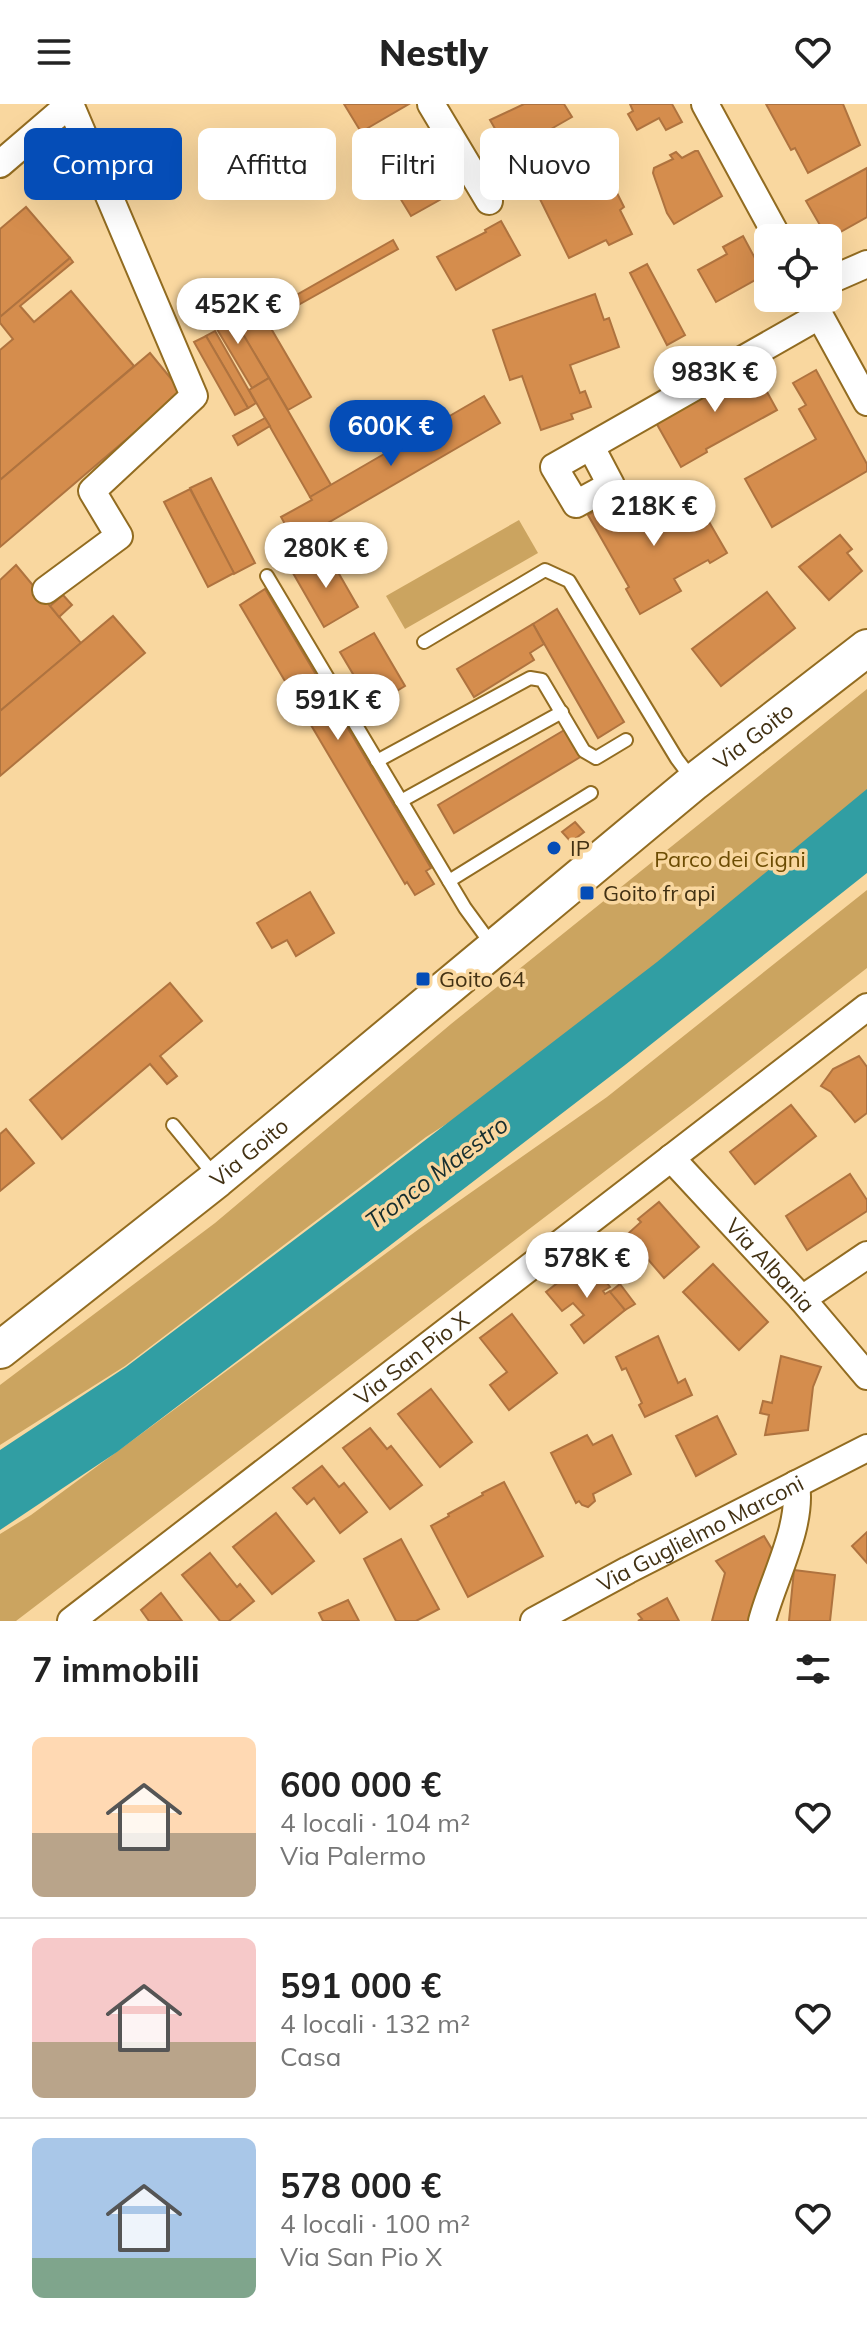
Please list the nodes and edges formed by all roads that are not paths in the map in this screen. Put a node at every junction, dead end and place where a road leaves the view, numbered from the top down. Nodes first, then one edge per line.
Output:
1 (70, 104) edge
2 (431, 104) edge
3 (705, 104) edge
4 (0, 164) edge
5 (489, 201) dead end
6 (770, 224) edge
7 (867, 264) edge
8 (842, 275) edge
9 (807, 312) edge
10 (818, 312) edge
11 (867, 402) edge
12 (591, 447) dead end
13 (267, 576) dead end
14 (46, 590) dead end
15 (424, 642) dead end
16 (867, 648) edge
17 (562, 712) junction
18 (626, 740) dead end
19 (377, 761) junction
20 (694, 782) junction
21 (591, 793) dead end
22 (401, 801) junction
23 (449, 881) junction
24 (495, 949) junction
25 (867, 1007) edge
26 (173, 1125) dead end
27 (671, 1158) junction
28 (217, 1179) junction
29 (867, 1255) edge
30 (802, 1299) junction
31 (0, 1350) edge
32 (867, 1376) edge
33 (867, 1448) edge
34 (796, 1484) junction
35 (71, 1621) edge
36 (534, 1621) edge
37 (762, 1621) edge

1 - 4 street
1 - 14 street
2 - 5 street
3 - 6 street
7 - 8 street
9 - 12 street
10 - 11 street
13 - 19 lane
15 - 20 lane
16 - 20 main road, Via Goito
17 - 18 lane
17 - 19 lane
17 - 22 lane
19 - 22 lane
20 - 24 main road, Via Goito
21 - 23 lane
22 - 23 lane
23 - 24 lane
24 - 28 main road, Via Goito
25 - 27 street, Via San Pio X
26 - 28 lane
27 - 30 street, Via Albania
27 - 35 street, Via San Pio X
28 - 31 main road, Via Goito
29 - 30 street
30 - 32 street, Via Albania
33 - 34 street, Via Guglielmo Marconi
34 - 36 street, Via Guglielmo Marconi
34 - 37 street

